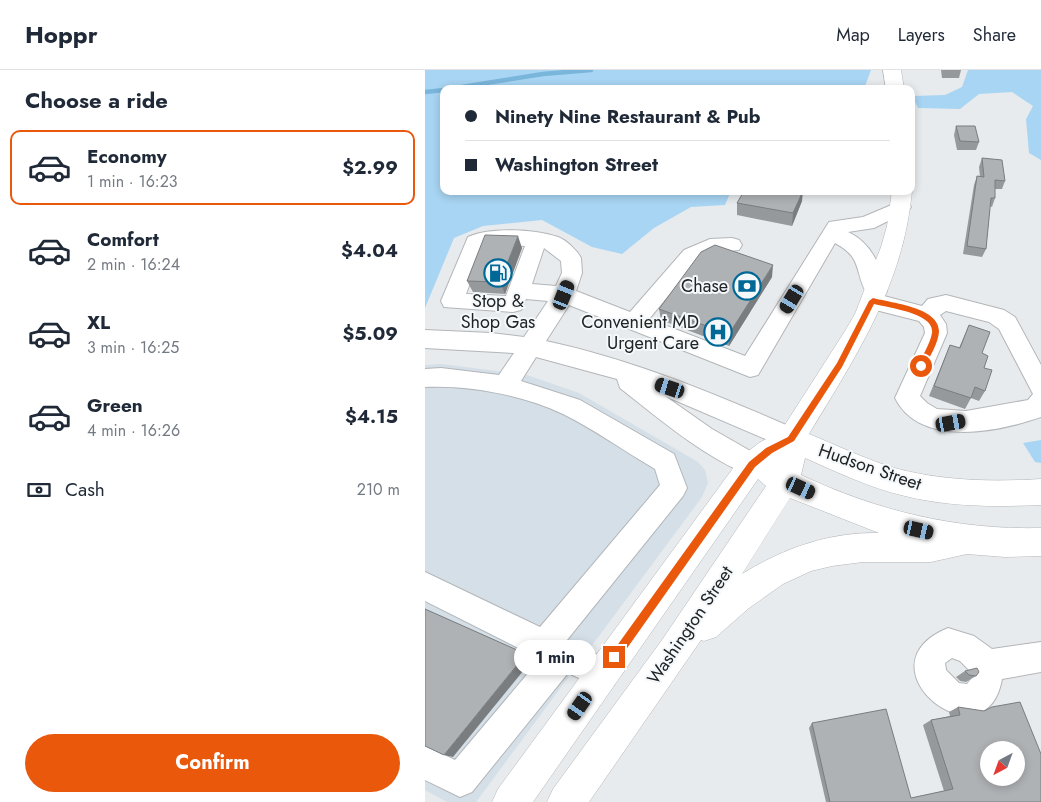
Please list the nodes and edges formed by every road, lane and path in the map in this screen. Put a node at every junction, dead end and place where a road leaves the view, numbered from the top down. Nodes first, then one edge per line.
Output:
1 (892, 70) edge
2 (894, 85) edge
3 (901, 199) edge
4 (831, 233) junction
5 (537, 240) junction
6 (731, 245) dead end
7 (519, 291) junction
8 (564, 295) junction
9 (874, 296) junction
10 (926, 314) junction
11 (634, 322) junction
12 (425, 339) edge
13 (530, 347) junction
14 (612, 369) junction
15 (425, 378) edge
16 (505, 385) junction
17 (1041, 387) edge
18 (1041, 400) edge
19 (791, 439) junction
20 (752, 465) junction
21 (785, 481) junction
22 (1041, 492) edge
23 (964, 541) junction
24 (1041, 542) edge
25 (425, 586) edge
26 (554, 650) junction
27 (674, 652) junction
28 (1041, 657) edge
29 (984, 666) dead end
30 (603, 674) junction
31 (425, 762) edge
32 (511, 802) edge
33 (566, 802) edge

1 - 2 main road
3 - 4 street
3 - 9 main road
4 - 9 street
4 - 11 street
5 - 7 street
5 - 7 street
5 - 8 street
6 - 11 street
7 - 8 street
8 - 11 street
8 - 13 street
9 - 10 street
9 - 19 main road
10 - 17 street
10 - 18 street
12 - 13 street
13 - 14 street
13 - 16 street
14 - 19 street
14 - 20 street
15 - 16 street
16 - 26 street
19 - 20 main road
19 - 21 main road, Washington Street
19 - 22 main road, Hudson Street
20 - 21 main road
20 - 30 main road
21 - 23 main road
21 - 27 main road, Washington Street
23 - 24 main road
23 - 27 main road
25 - 26 street
26 - 30 street
26 - 31 street
27 - 33 main road, Washington Street
28 - 29 street
30 - 32 main road

